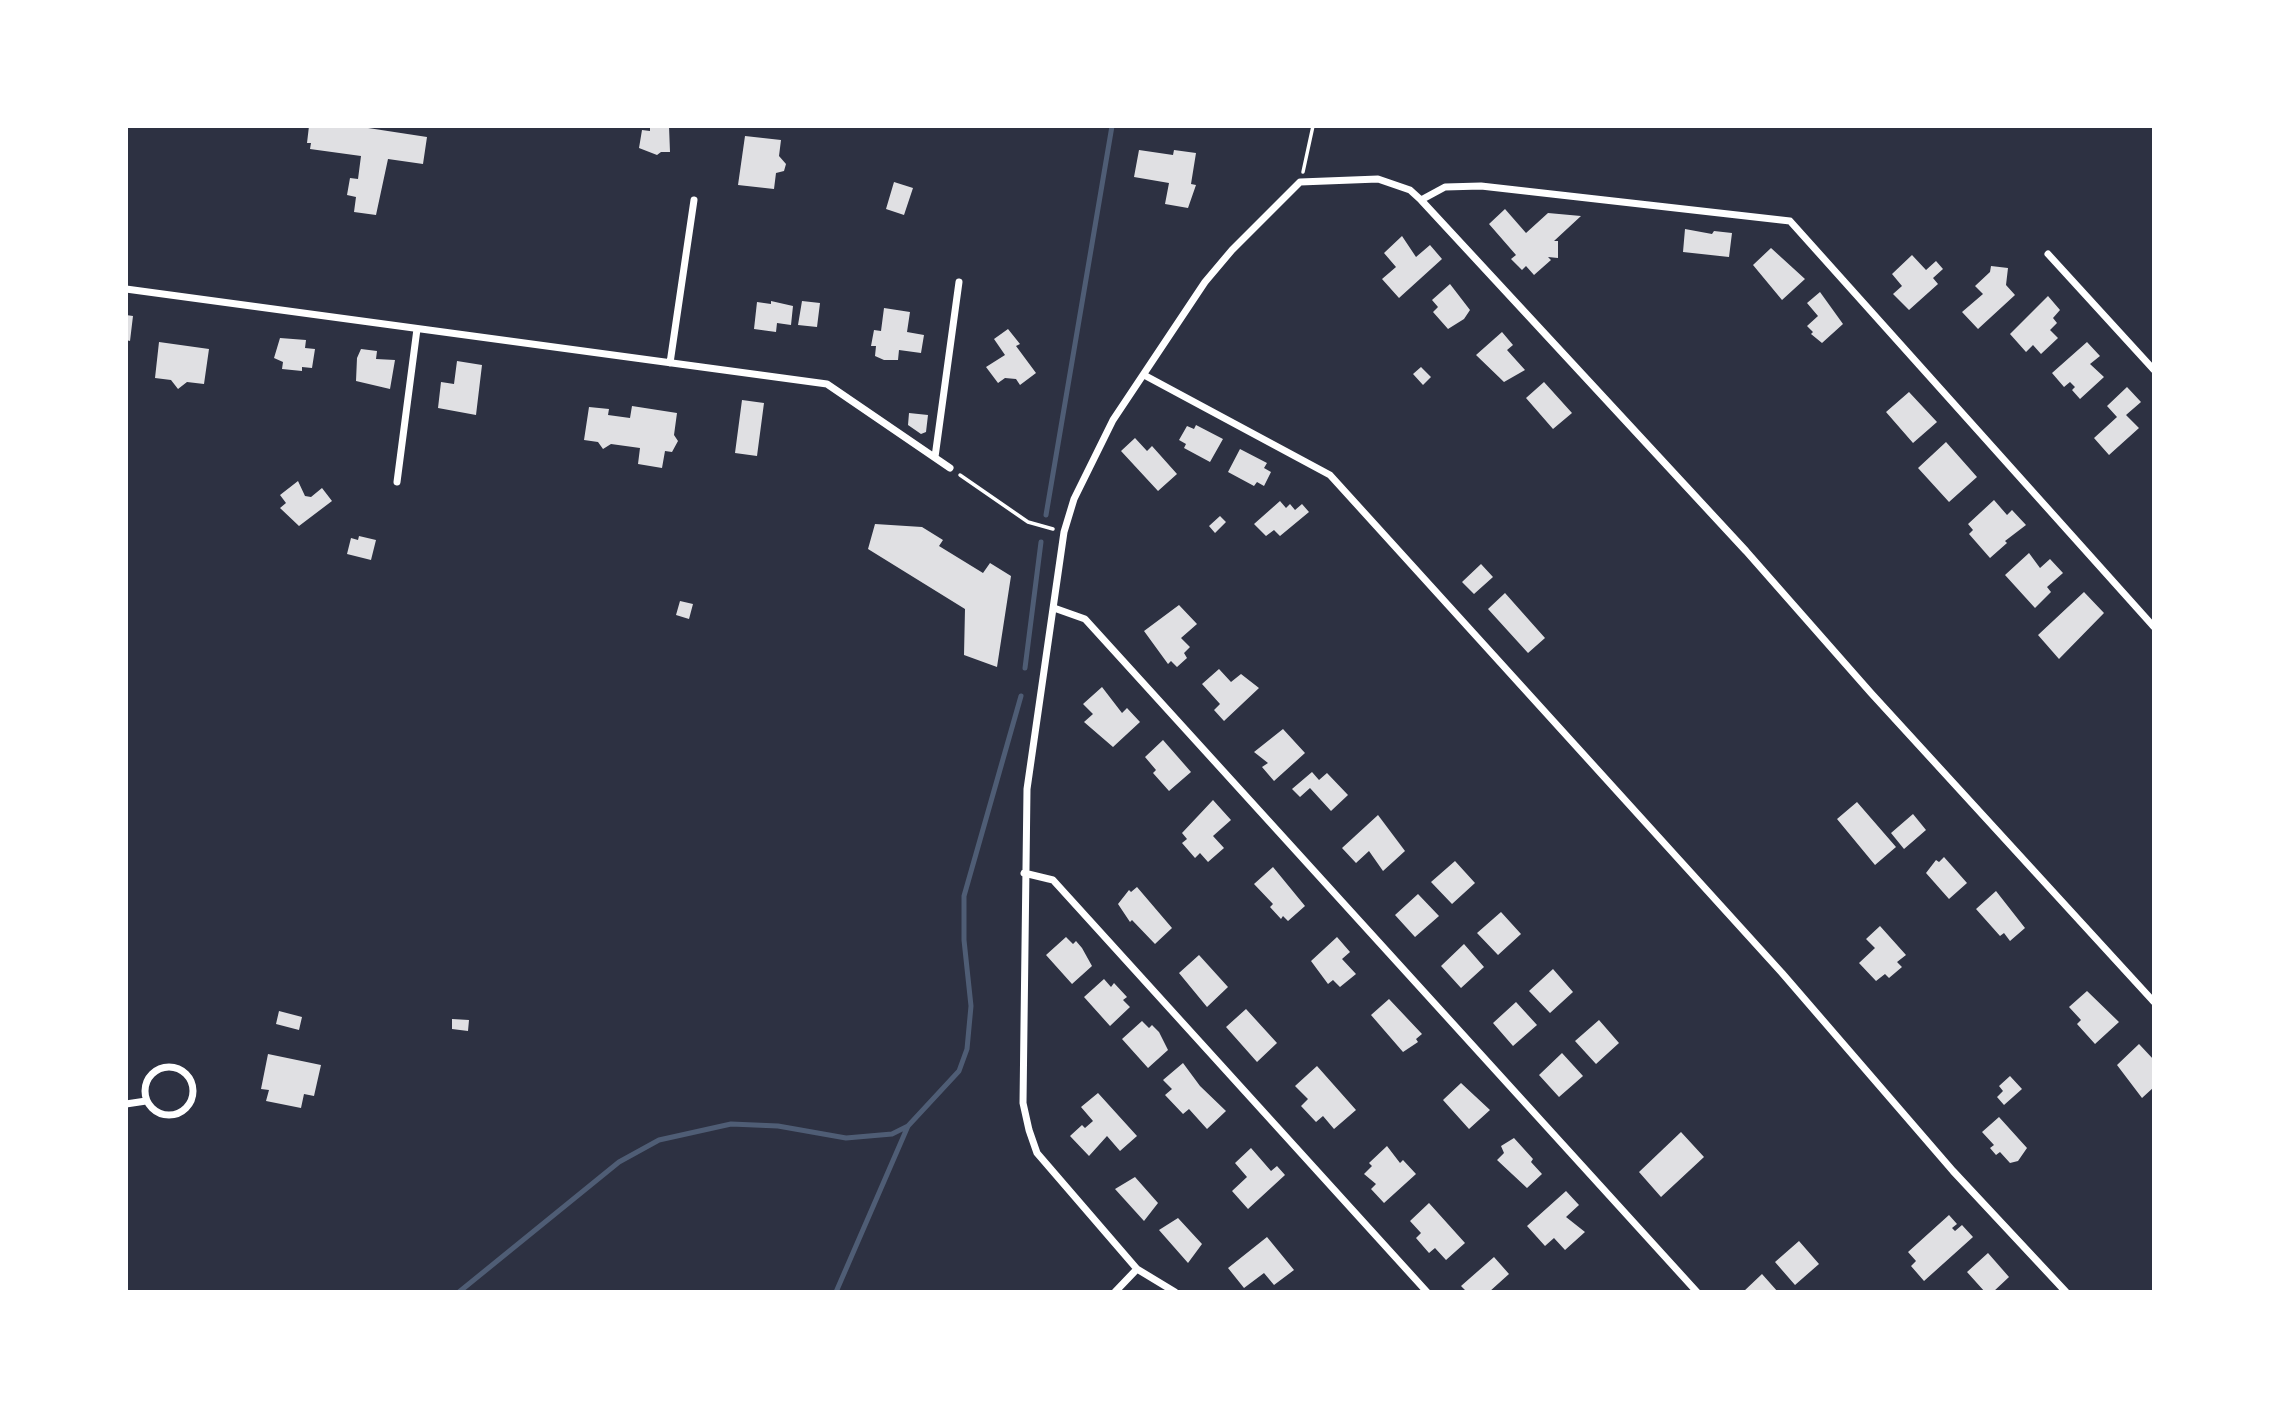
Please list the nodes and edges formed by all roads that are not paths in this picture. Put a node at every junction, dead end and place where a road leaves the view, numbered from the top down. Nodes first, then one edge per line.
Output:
1 (694, 200) dead end
2 (1421, 200) junction
3 (2048, 254) dead end
4 (959, 282) dead end
5 (126, 289) edge
6 (417, 329) junction
7 (670, 363) junction
8 (2154, 370) edge
9 (1144, 375) junction
10 (935, 457) junction
11 (950, 468) road end
12 (397, 482) dead end
13 (1054, 608) junction
14 (2154, 627) edge
15 (1024, 873) junction
16 (2154, 1002) edge
17 (146, 1101) junction
18 (126, 1104) edge
19 (1137, 1269) junction
20 (1115, 1292) edge
21 (1175, 1292) edge
22 (1427, 1292) edge
23 (1697, 1292) edge
24 (2066, 1292) edge

1 - 7 street
2 - 9 street
2 - 14 street
2 - 16 street
3 - 8 street
4 - 10 street
5 - 6 street
6 - 7 street
6 - 12 street
7 - 10 street
9 - 13 street
9 - 24 street
10 - 11 street
13 - 15 street
13 - 23 street
15 - 19 street
15 - 22 street
17 - 17 street
17 - 18 street
19 - 20 street
19 - 21 street

